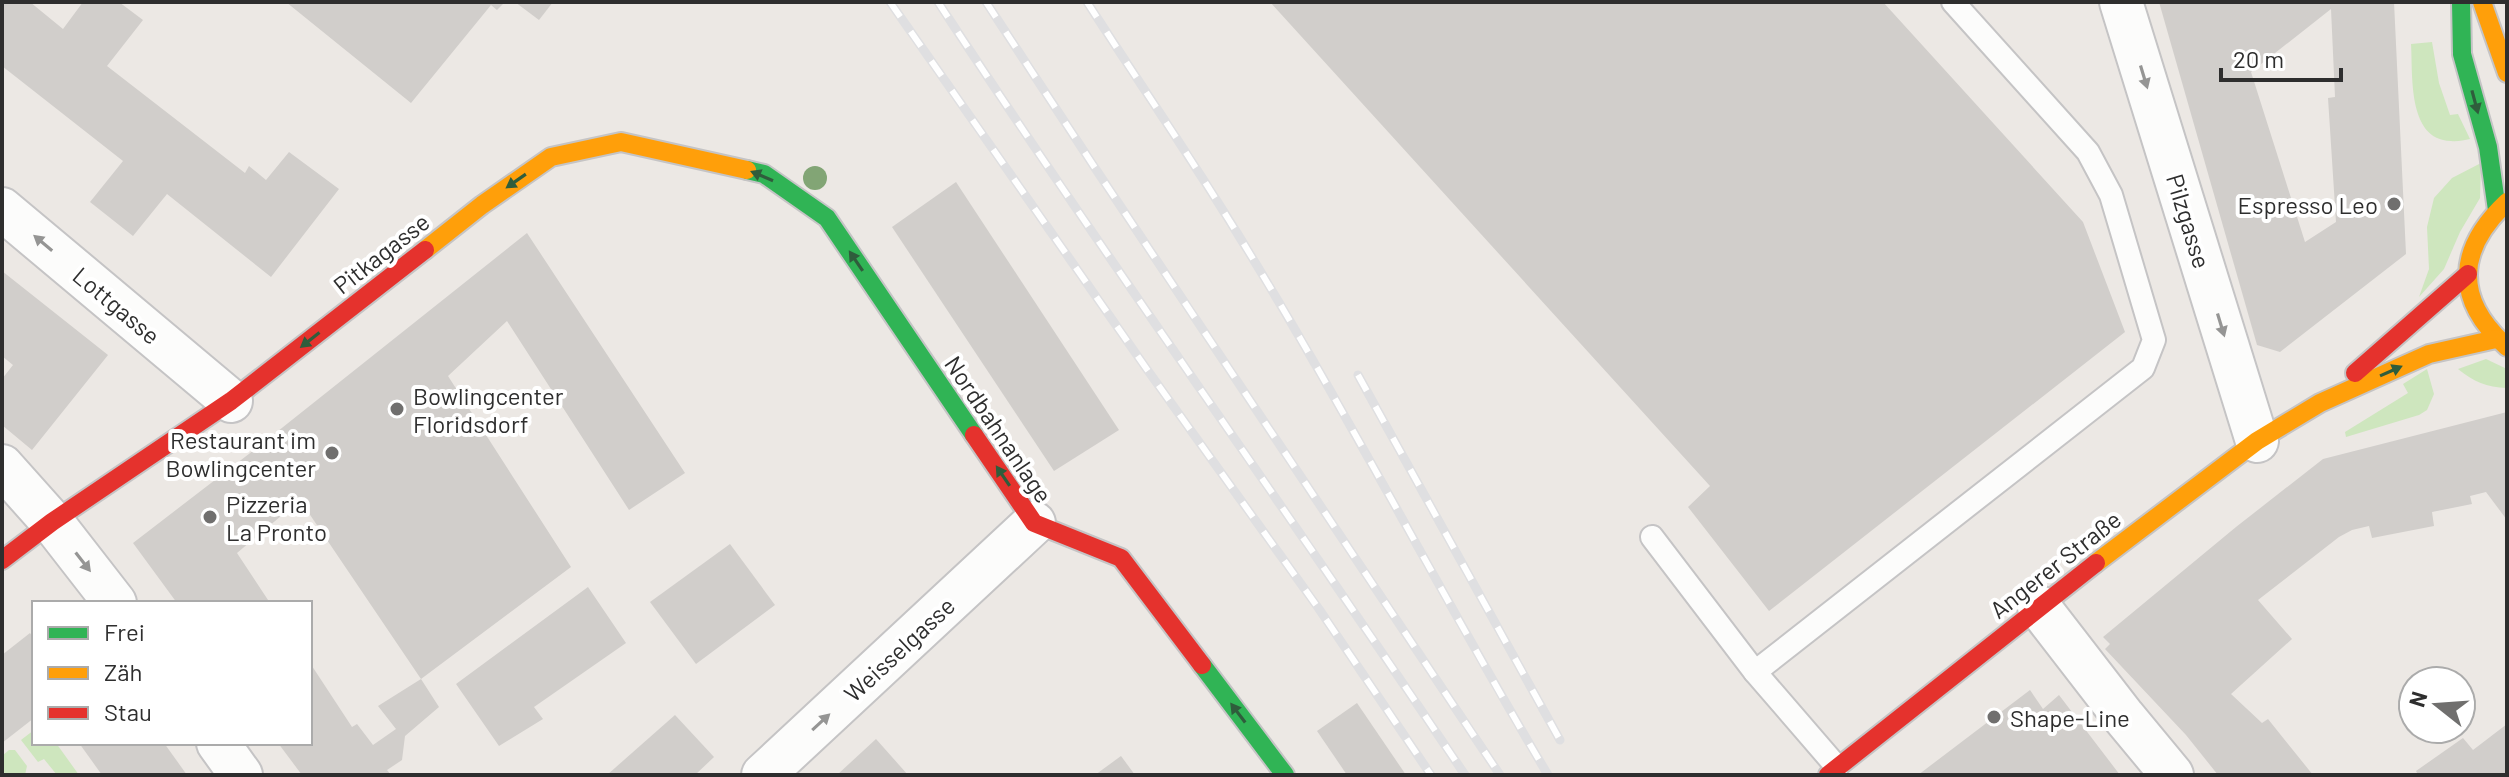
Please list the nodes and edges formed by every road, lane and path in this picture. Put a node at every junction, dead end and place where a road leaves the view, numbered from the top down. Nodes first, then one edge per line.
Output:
1 (1953, 2) edge
2 (2121, 2) edge
3 (2461, 2) edge
4 (2482, 2) edge
5 (2507, 73) edge
6 (2502, 206) edge
7 (2, 209) edge
8 (827, 218) joint
9 (2468, 274) junction
10 (2502, 343) edge
11 (231, 401) junction
12 (2320, 403) junction
13 (2257, 441) junction
14 (2, 466) edge
15 (52, 522) junction
16 (1034, 523) junction
17 (1652, 537) dead end
18 (2, 560) edge
19 (113, 601) edge
20 (2039, 607) junction
21 (1755, 672) junction
22 (219, 745) edge
23 (1832, 771) edge
24 (241, 775) edge
25 (763, 775) edge
26 (1285, 775) edge
27 (2172, 775) edge

1 - 21 lane
2 -> 13 street, Pilzgasse
3 -> 6 street
4 - 5 street
6 - 9 street
11 -> 7 street, Lottgasse
8 -> 11 street, Pitkagasse
16 -> 8 street, Nordbahnanlage
9 - 10 street
9 - 12 street, Angerer Straße
12 -> 10 street, Angerer Straße
11 - 15 street, Pitkagasse
12 - 13 street, Angerer Straße
13 - 20 street, Angerer Straße
14 - 15 street
15 - 18 street, Pitkagasse
15 -> 19 street
25 -> 16 street, Weisselgasse
26 -> 16 street, Nordbahnanlage
17 - 21 lane
20 - 23 street, Angerer Straße
20 - 27 street
21 - 23 lane
22 - 24 street

